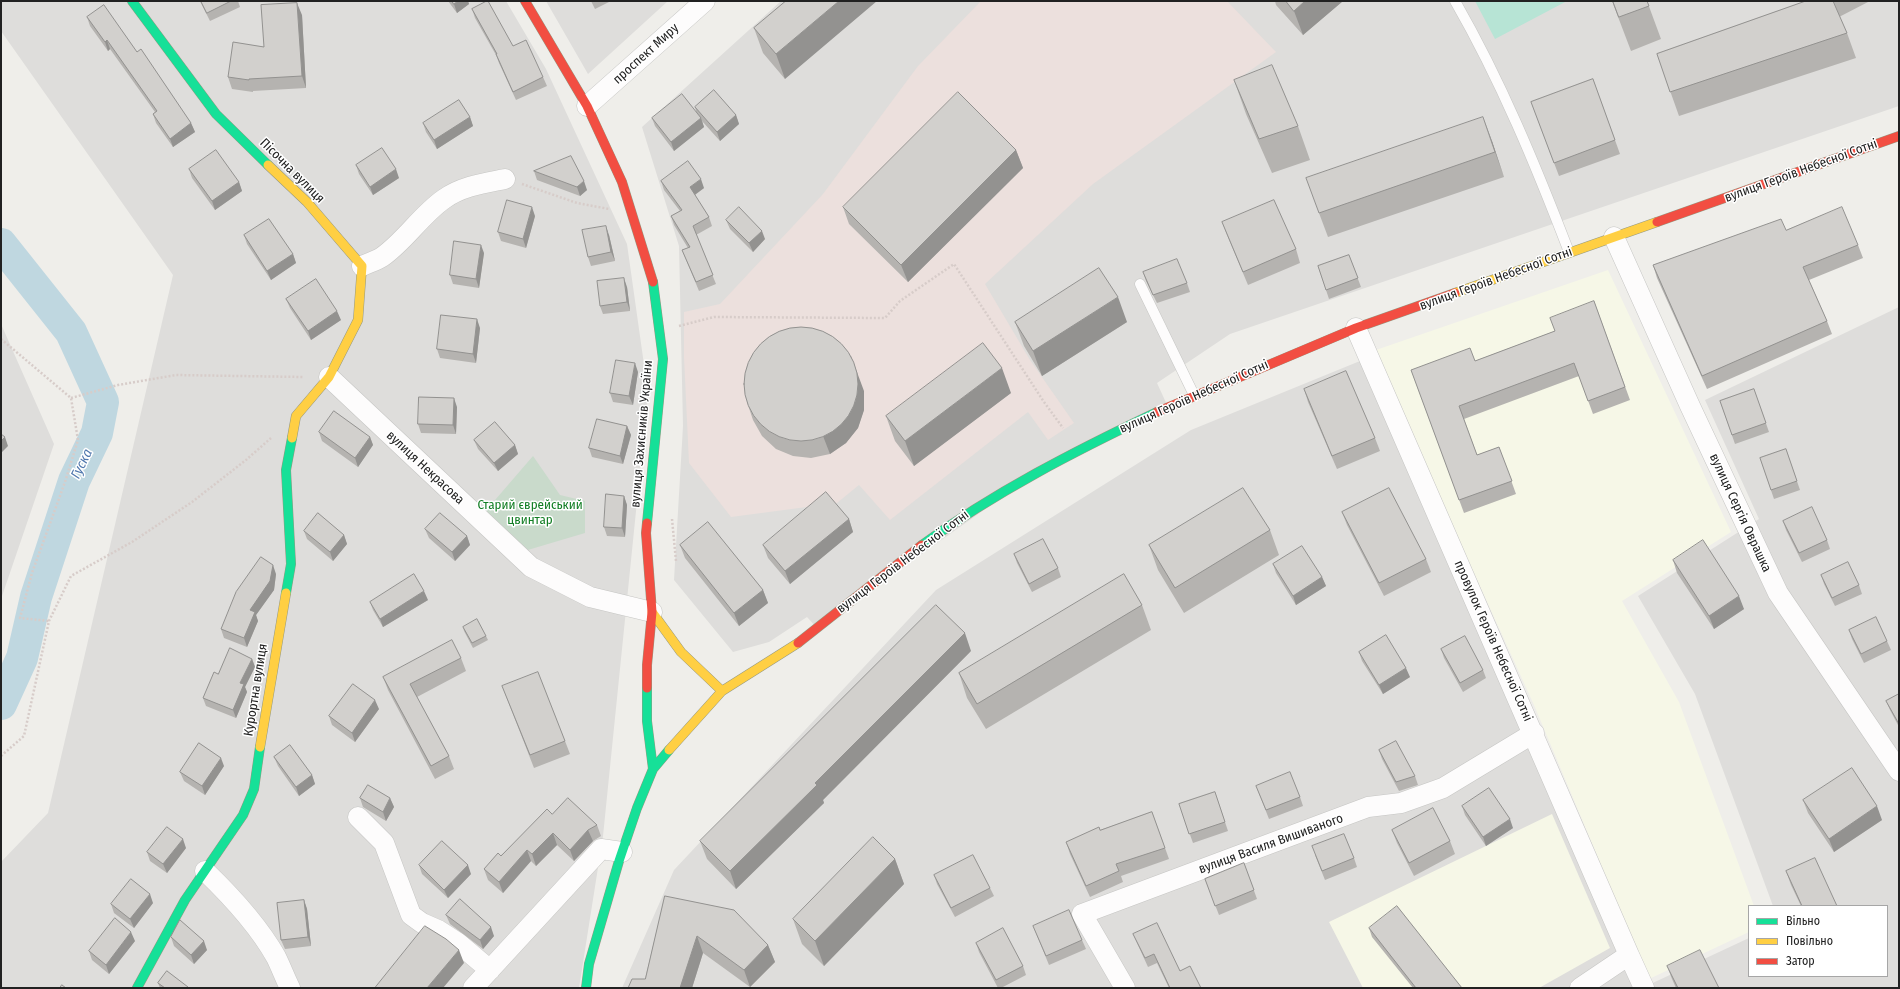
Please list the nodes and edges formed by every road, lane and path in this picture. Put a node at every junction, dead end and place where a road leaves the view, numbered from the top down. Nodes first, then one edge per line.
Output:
1 (132, 1) edge
2 (525, 1) edge
3 (704, 1) edge
4 (1455, 1) edge
5 (586, 106) junction
6 (1899, 136) edge
7 (505, 179) dead end
8 (542, 190) dead end
9 (616, 210) dead end
10 (1614, 237) junction
11 (1569, 252) junction
12 (362, 266) junction
13 (1140, 284) dead end
14 (677, 327) dead end
15 (1356, 328) junction
16 (1, 339) edge
17 (329, 377) junction
18 (1194, 395) junction
19 (70, 398) junction
20 (1063, 428) dead end
21 (274, 436) dead end
22 (672, 519) dead end
23 (676, 561) dead end
24 (652, 612) junction
25 (49, 621) junction
26 (722, 692) junction
27 (1534, 733) junction
28 (1, 756) edge
29 (653, 769) junction
30 (1899, 771) edge
31 (358, 817) dead end
32 (622, 852) junction
33 (205, 871) junction
34 (1629, 955) junction
35 (490, 970) junction
36 (138, 988) edge
37 (290, 988) edge
38 (473, 988) edge
39 (586, 988) edge
40 (1125, 988) edge
41 (1580, 988) edge
42 (1644, 988) edge

1 - 12 street, Пісочна вулиця
2 - 5 street, вулиця Захисників України
3 - 5 street, проспект Миру
4 - 11 lane
5 - 24 street, вулиця Захисників України
6 - 10 street, вулиця Героїв Небесної Сотні
7 - 12 street
8 - 9 path
10 - 11 street, вулиця Героїв Небесної Сотні
10 - 30 street, вулиця Сергія Оврашка
11 - 15 street, вулиця Героїв Небесної Сотні
12 - 17 street
13 - 18 lane
14 - 20 path
15 - 18 street, вулиця Героїв Небесної Сотні
15 - 27 street, провулок Героїв Небесної Сотні
16 - 19 path
17 - 19 path
17 - 24 street, вулиця Некрасова
17 - 33 street, Курортна вулиця
18 - 26 street, вулиця Героїв Небесної Сотні
19 - 25 path
21 - 25 path
22 - 23 path
24 - 26 street
24 - 29 street, вулиця Захисників України
25 - 28 path
26 - 29 street, вулиця Героїв Небесної Сотні
27 - 34 street, провулок Героїв Небесної Сотні
27 - 40 street, вулиця Василя Вишиваного
29 - 32 street, вулиця Героїв Небесної Сотні
31 - 35 street
32 - 35 street
32 - 39 street, вулиця Героїв Небесної Сотні
33 - 36 street, Курортна вулиця
33 - 37 street
34 - 41 street
34 - 42 street, провулок Героїв Небесної Сотні
35 - 38 street

